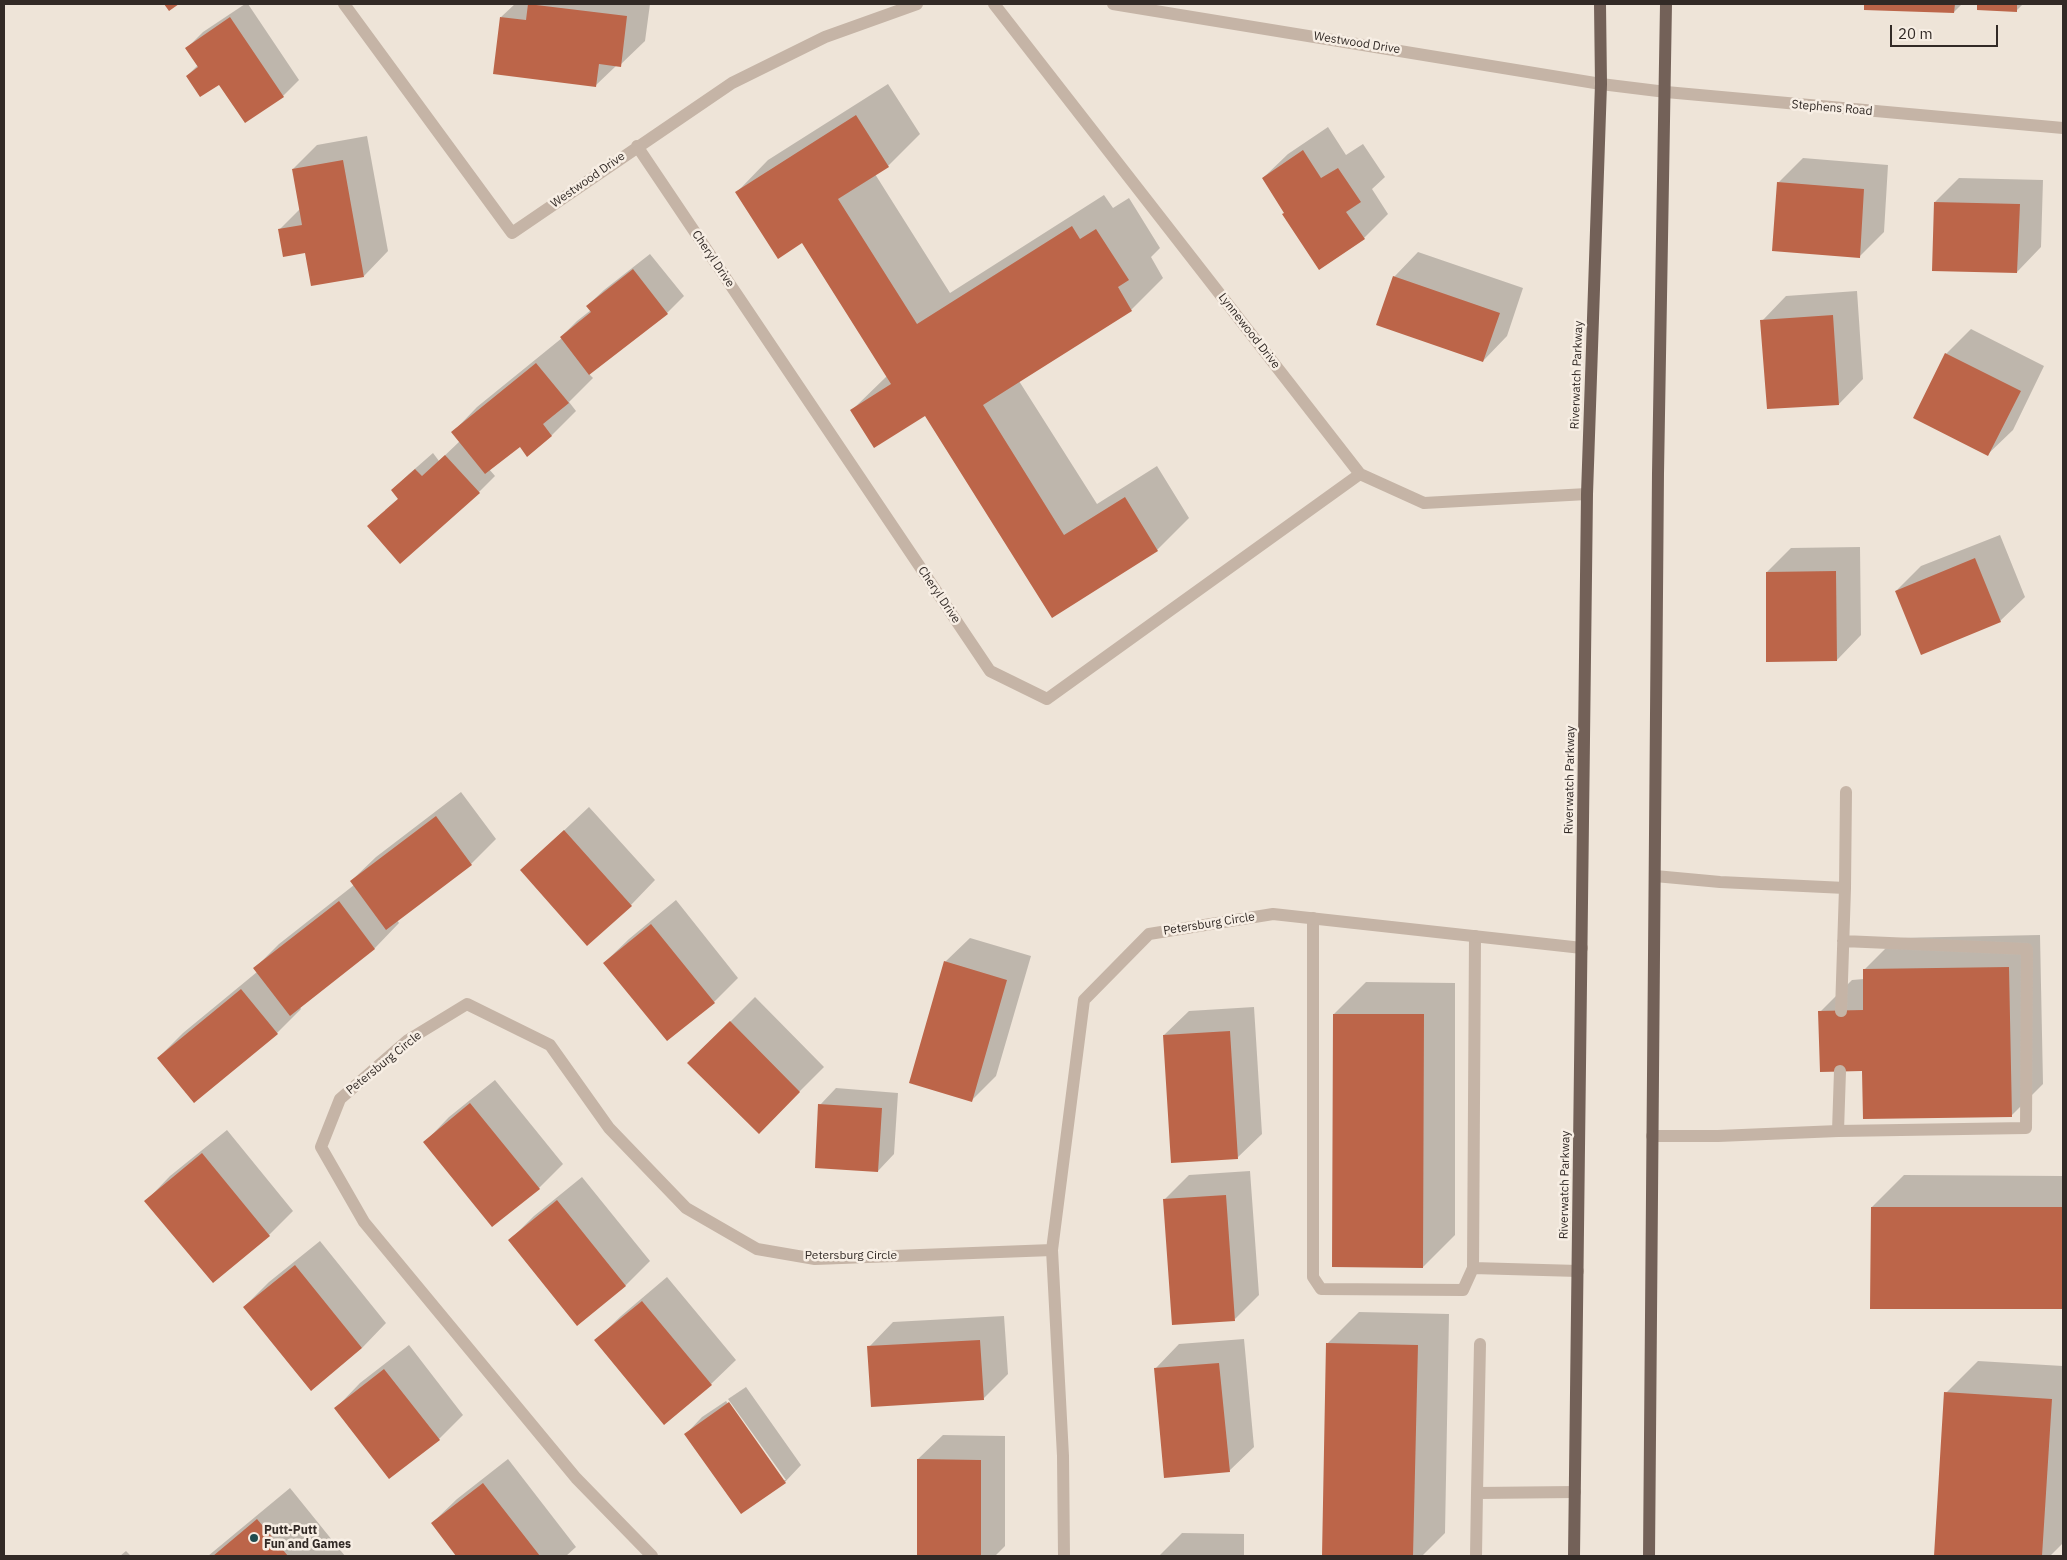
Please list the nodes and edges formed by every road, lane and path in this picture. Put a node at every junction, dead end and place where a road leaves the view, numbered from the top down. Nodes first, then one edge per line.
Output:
1 (344, 4) edge
2 (917, 4) edge
3 (994, 4) edge
4 (1113, 4) edge
5 (1600, 4) edge
6 (1666, 4) edge
7 (1601, 84) junction
8 (1666, 92) junction
9 (2063, 128) edge
10 (637, 146) junction
11 (1360, 474) junction
12 (1587, 494) junction
13 (1846, 792) dead end
14 (1655, 876) junction
15 (1845, 888) junction
16 (1313, 918) junction
17 (1475, 936) junction
18 (1843, 941) junction
19 (1582, 948) junction
20 (1841, 1011) dead end
21 (1840, 1071) dead end
22 (1838, 1131) junction
23 (1652, 1136) junction
24 (1052, 1250) junction
25 (1474, 1268) junction
26 (1578, 1271) junction
27 (1480, 1344) dead end
28 (1575, 1492) junction
29 (1477, 1493) junction
30 (652, 1556) edge
31 (1064, 1556) edge
32 (1476, 1556) edge
33 (1574, 1556) edge
34 (1649, 1556) edge

1 - 10 street, Westwood Drive
2 - 10 street, Westwood Drive
3 - 11 street, Lynnewood Drive
4 - 7 street, Westwood Drive
5 - 7 main road, Riverwatch Parkway
6 - 8 main road
7 - 8 street, Stephens Road
7 - 12 main road, Riverwatch Parkway
8 - 9 street, Stephens Road
8 - 14 main road
10 - 11 street, Cheryl Drive
11 - 12 street, Lynnewood Drive
12 - 19 main road, Riverwatch Parkway
13 - 15 street
14 - 15 street
14 - 23 main road
15 - 18 street
16 - 17 street, Petersburg Circle
16 - 24 street, Petersburg Circle
16 - 25 street
17 - 19 street, Petersburg Circle
17 - 25 street
18 - 20 street
18 - 22 street
19 - 26 main road, Riverwatch Parkway
21 - 22 street
22 - 23 street
23 - 34 main road
24 - 30 street, Petersburg Circle
24 - 31 street, Petersburg Circle
25 - 26 street
26 - 28 main road, Riverwatch Parkway
27 - 29 street
28 - 29 street
28 - 33 main road, Riverwatch Parkway
29 - 32 street

